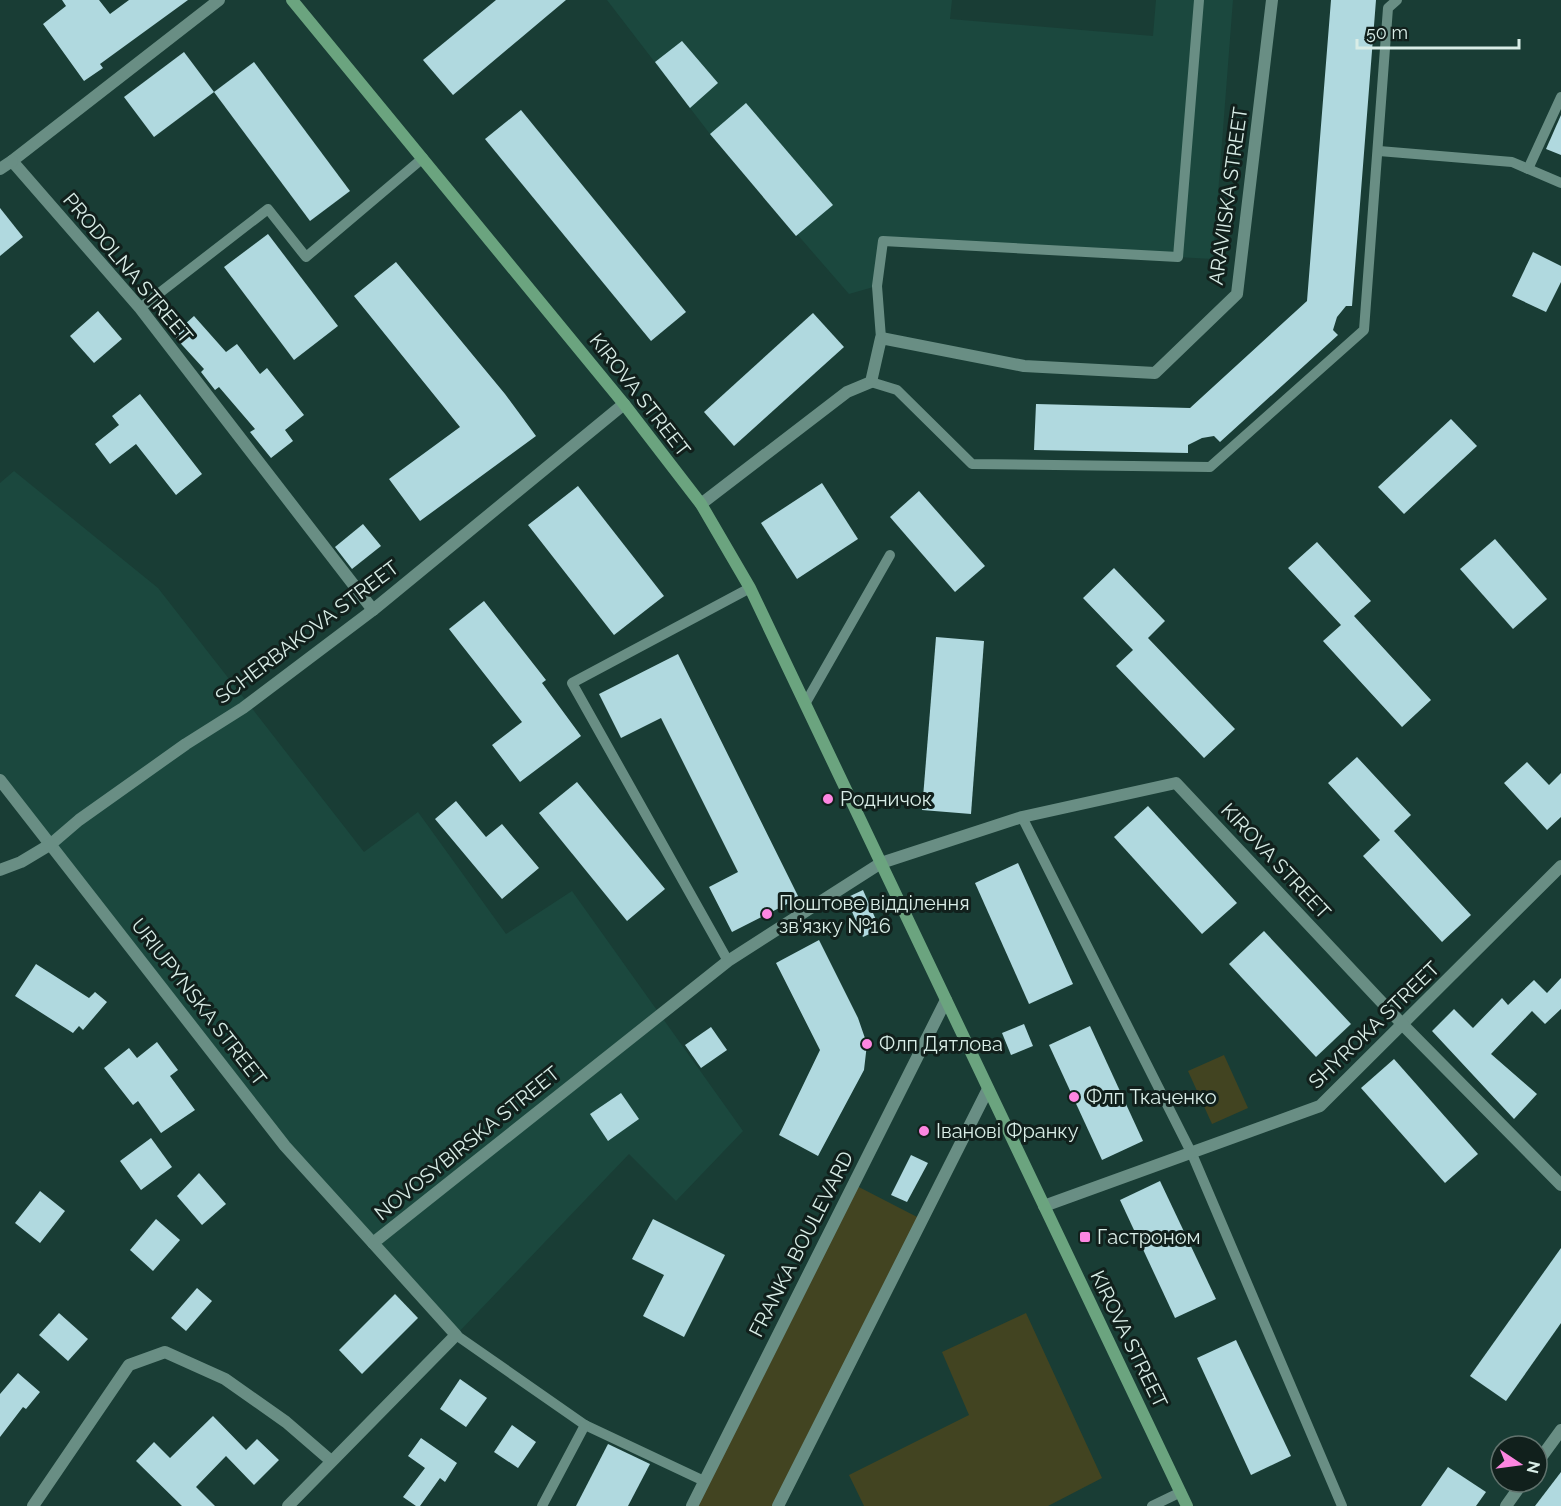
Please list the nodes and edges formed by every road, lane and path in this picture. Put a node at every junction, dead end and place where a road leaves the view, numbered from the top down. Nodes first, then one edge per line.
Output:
1 (219, 0) edge
2 (292, 0) edge
3 (1199, 0) edge
4 (1272, 0) edge
5 (1397, 0) edge
6 (1561, 97) edge
7 (1379, 151) junction
8 (423, 158) junction
9 (12, 161) junction
10 (1528, 169) junction
11 (0, 170) edge
12 (1561, 183) edge
13 (140, 308) junction
14 (881, 338) junction
15 (871, 382) junction
16 (624, 404) junction
17 (701, 504) junction
18 (890, 555) dead end
19 (750, 588) junction
20 (373, 609) junction
21 (805, 704) junction
22 (0, 780) edge
23 (1022, 817) junction
24 (51, 844) junction
25 (881, 863) junction
26 (1561, 866) edge
27 (0, 870) edge
28 (728, 961) junction
29 (946, 1000) junction
30 (1404, 1026) junction
31 (988, 1089) junction
32 (1192, 1154) junction
33 (1561, 1185) edge
34 (1044, 1206) junction
35 (373, 1243) junction
36 (456, 1335) junction
37 (585, 1425) junction
38 (1561, 1430) edge
39 (1549, 1446) edge
40 (330, 1460) junction
41 (704, 1481) junction
42 (1181, 1492) junction
43 (33, 1506) edge
44 (288, 1506) edge
45 (542, 1506) edge
46 (692, 1506) edge
47 (778, 1506) edge
48 (1152, 1506) edge
49 (1187, 1506) edge
50 (1342, 1506) edge

1 - 9 street
2 - 8 street, KIROVA STREET
3 - 14 lane
4 - 14 street, ARAVIISKA STREET
5 - 7 lane
6 - 10 lane
7 - 10 lane
7 - 15 lane
8 - 13 lane
8 - 16 street, KIROVA STREET
9 - 11 street
9 - 13 street, PRODOLNA STREET
10 - 12 lane
13 - 20 street, PRODOLNA STREET
14 - 15 street
15 - 17 street
16 - 17 street, KIROVA STREET
16 - 20 street, SCHERBAKOVA STREET
17 - 19 street, KIROVA STREET
18 - 21 lane
19 - 21 street, KIROVA STREET
19 - 28 lane
20 - 24 street, SCHERBAKOVA STREET
21 - 25 street, KIROVA STREET
22 - 24 street, URIUPYNSKA STREET
23 - 25 street, KIROVA STREET
23 - 30 street, KIROVA STREET
23 - 32 lane
24 - 27 street, SCHERBAKOVA STREET
24 - 35 street, URIUPYNSKA STREET
25 - 28 street, NOVOSYBIRSKA STREET
25 - 29 street, KIROVA STREET
26 - 30 street, SHYROKA STREET
28 - 35 street, NOVOSYBIRSKA STREET
29 - 31 street, KIROVA STREET
29 - 41 street, FRANKA BOULEVARD
30 - 32 street, SHYROKA STREET
30 - 33 street, KIROVA STREET
31 - 34 street, KIROVA STREET
31 - 47 street
32 - 34 street, SHYROKA STREET
32 - 50 lane
34 - 42 street, KIROVA STREET
35 - 36 street, NOVOSYBIRSKA STREET
36 - 37 lane
36 - 40 street
37 - 41 lane
37 - 45 lane
38 - 39 street
40 - 43 street
40 - 44 street
41 - 46 street, FRANKA BOULEVARD
42 - 48 lane
42 - 49 street, KIROVA STREET

